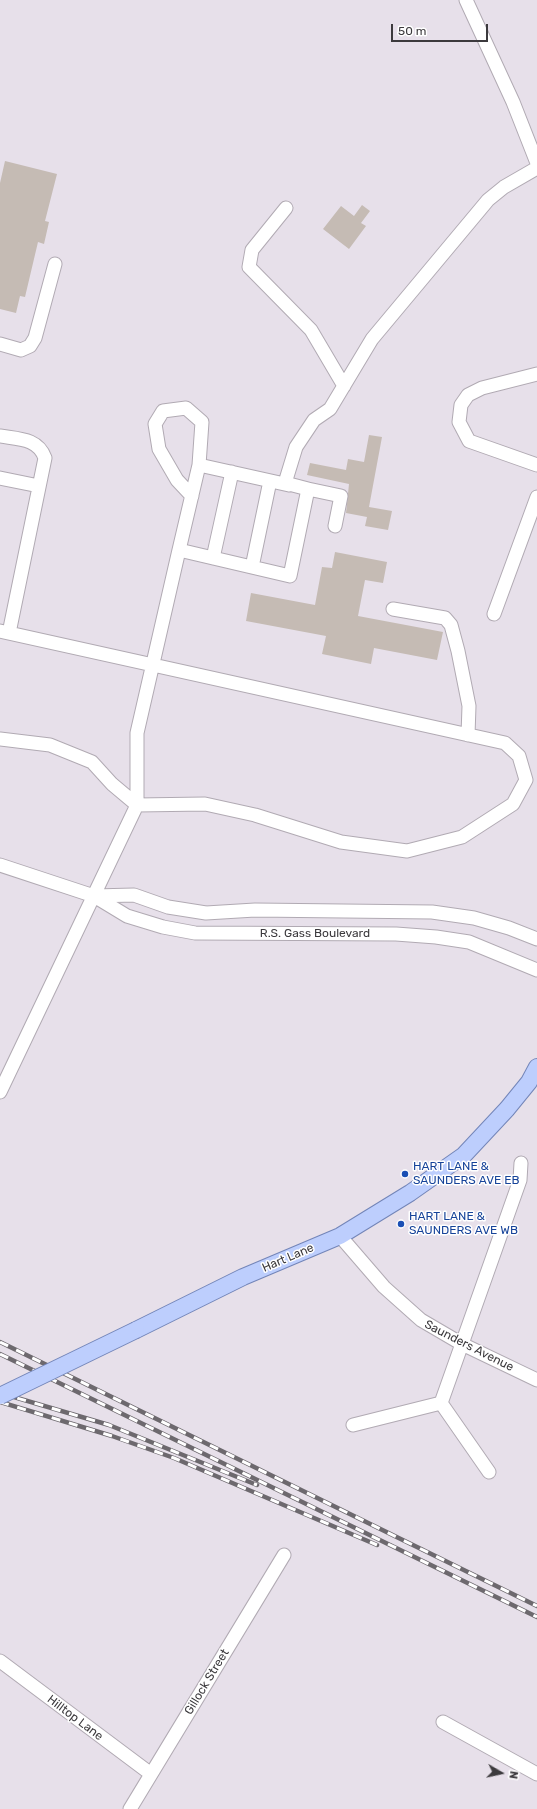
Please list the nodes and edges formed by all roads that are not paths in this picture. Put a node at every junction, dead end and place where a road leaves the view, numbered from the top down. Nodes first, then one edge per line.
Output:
1 (466, 0) edge
2 (537, 163) edge
3 (537, 168) edge
4 (286, 208) dead end
5 (55, 264) dead end
6 (0, 344) edge
7 (537, 374) edge
8 (344, 386) junction
9 (0, 436) edge
10 (537, 464) edge
11 (199, 465) junction
12 (232, 472) junction
13 (0, 478) edge
14 (270, 481) junction
15 (289, 485) junction
16 (39, 486) junction
17 (308, 489) junction
18 (192, 496) junction
19 (537, 496) edge
20 (335, 526) dead end
21 (179, 550) junction
22 (212, 558) junction
23 (252, 567) junction
24 (393, 609) dead end
25 (494, 614) dead end
26 (4, 632) edge
27 (152, 666) junction
28 (468, 735) junction
29 (0, 739) edge
30 (136, 805) junction
31 (0, 865) edge
32 (94, 896) junction
33 (537, 939) edge
34 (537, 970) edge
35 (537, 1067) edge
36 (0, 1092) edge
37 (521, 1162) dead end
38 (340, 1236) junction
39 (462, 1344) junction
40 (537, 1380) edge
41 (0, 1396) edge
42 (441, 1403) junction
43 (353, 1425) dead end
44 (489, 1472) dead end
45 (284, 1555) dead end
46 (0, 1661) edge
47 (443, 1722) dead end
48 (151, 1774) junction
49 (537, 1774) edge
50 (130, 1809) edge

1 - 2 street
3 - 8 street
4 - 8 street
5 - 6 street
7 - 10 street
8 - 15 street
9 - 16 street
11 - 12 street
11 - 18 street
11 - 18 street
12 - 14 street
12 - 22 street
13 - 16 street
14 - 15 street
14 - 23 street
15 - 17 street
16 - 26 street
17 - 20 street
17 - 23 street
18 - 21 street
19 - 25 street
21 - 22 street
21 - 27 street
22 - 23 street
24 - 28 street
26 - 27 street
27 - 28 street
27 - 30 street
28 - 30 street
29 - 30 street
30 - 32 street
31 - 32 street, R.S. Gass Boulevard
32 - 33 street, R.S. Gass Boulevard
32 - 34 street, R.S. Gass Boulevard
32 - 36 street
35 - 38 main road, Hart Lane
37 - 39 street
38 - 39 street, Saunders Avenue
38 - 41 main road, Hart Lane, bridge
39 - 40 street, Saunders Avenue
39 - 42 street
42 - 43 street
42 - 44 street
45 - 48 street, Gillock Street
46 - 48 street, Hilltop Lane
47 - 49 street
48 - 50 street, Gillock Street

